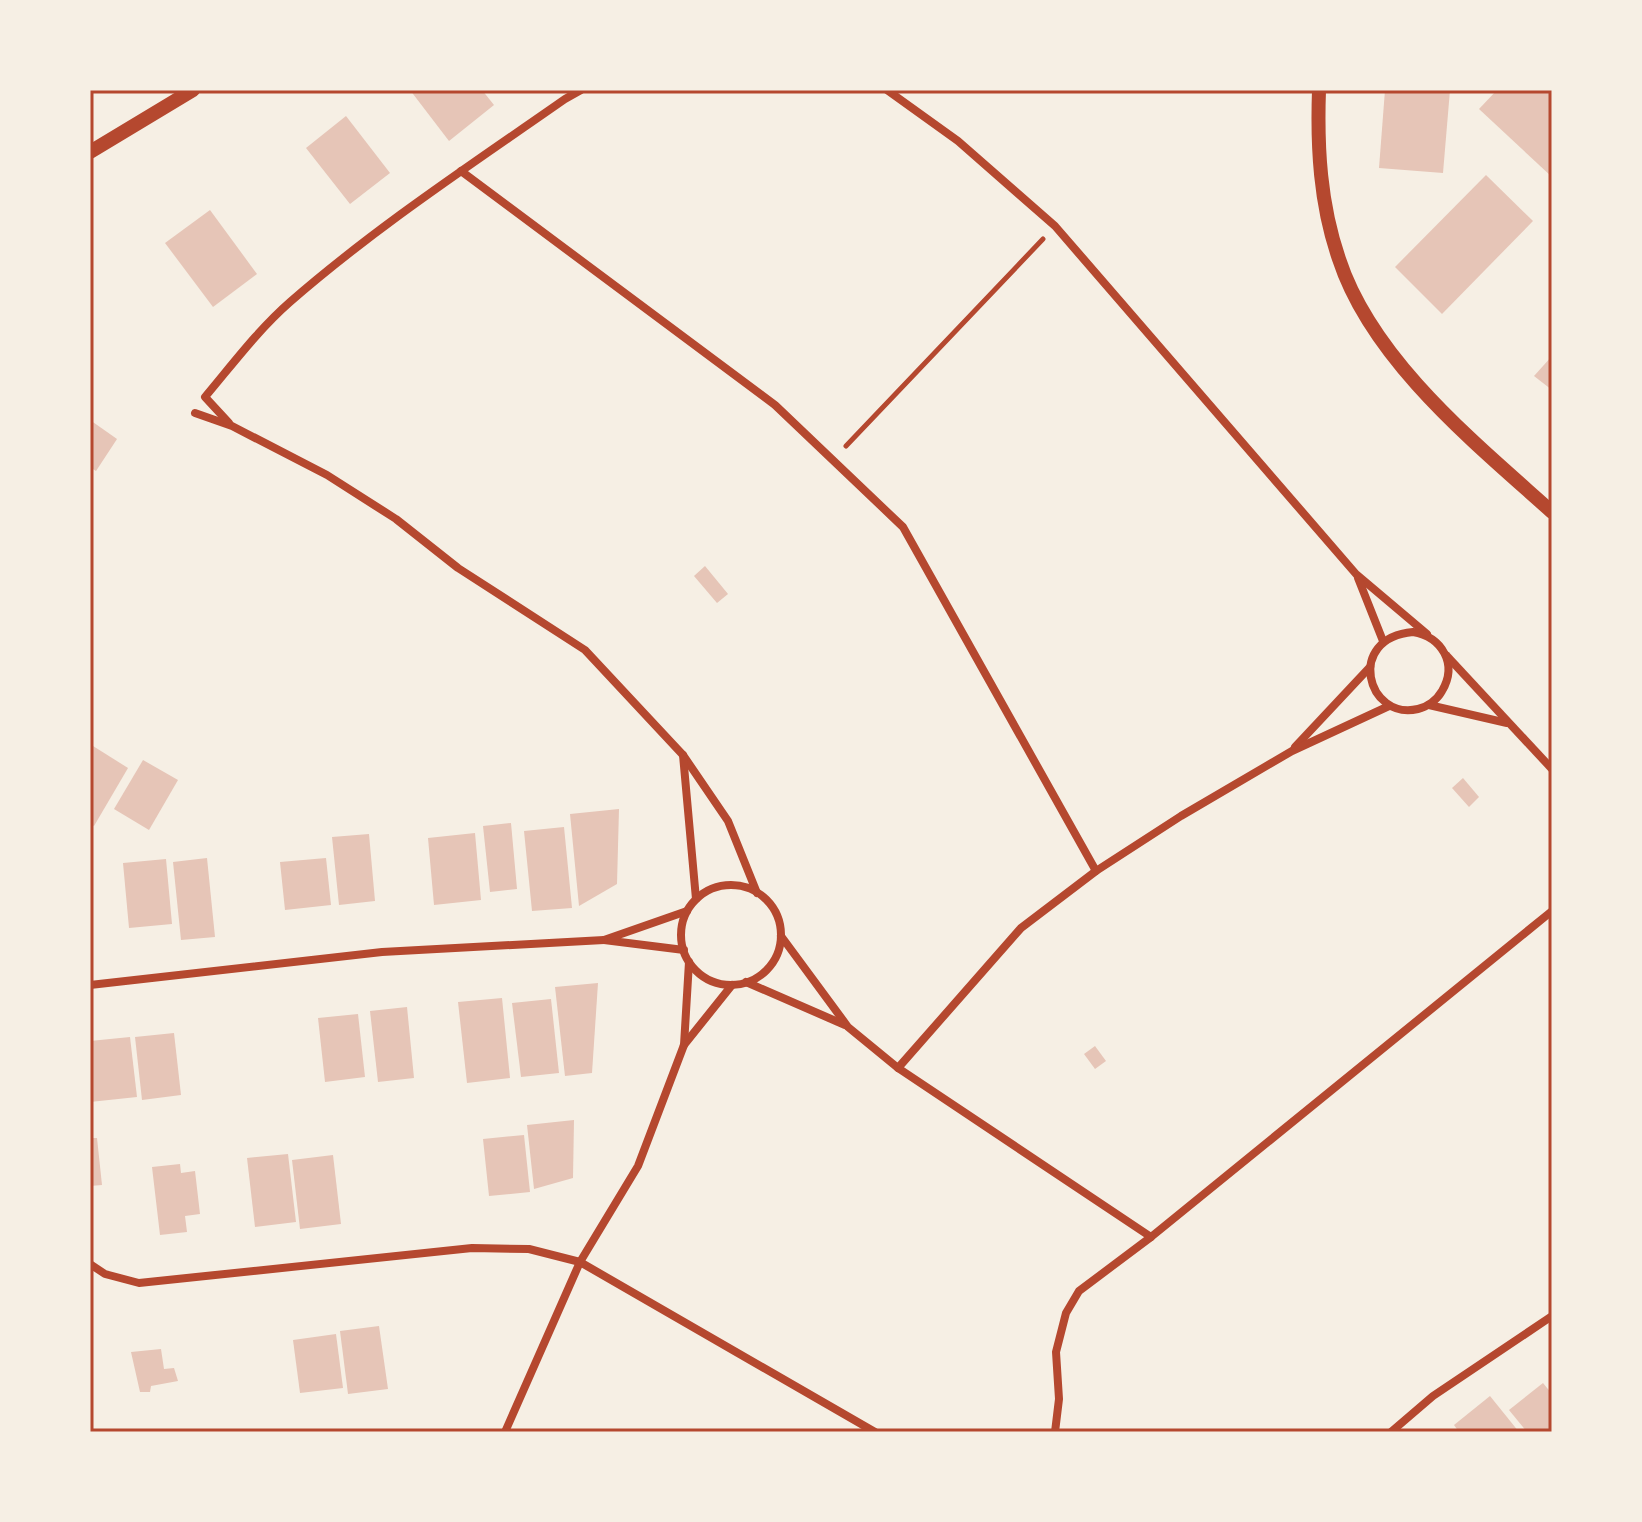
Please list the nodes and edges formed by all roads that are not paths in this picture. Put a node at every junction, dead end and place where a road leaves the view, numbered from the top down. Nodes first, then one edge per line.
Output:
1 (193, 90) edge
2 (581, 90) edge
3 (887, 90) edge
4 (1319, 90) edge
5 (90, 152) edge
6 (461, 171) junction
7 (195, 413) dead end
8 (232, 426) junction
9 (1552, 512) edge
10 (1356, 574) junction
11 (1427, 634) junction
12 (1383, 641) junction
13 (1445, 654) junction
14 (1370, 667) junction
15 (1429, 705) junction
16 (1389, 706) junction
17 (1507, 723) junction
18 (1292, 751) junction
19 (683, 755) junction
20 (1552, 769) edge
21 (1096, 871) junction
22 (757, 893) junction
23 (696, 899) junction
24 (687, 911) junction
25 (1552, 911) edge
26 (781, 936) junction
27 (604, 940) junction
28 (684, 950) junction
29 (689, 962) junction
30 (746, 982) junction
31 (90, 985) edge
32 (732, 985) junction
33 (848, 1027) junction
34 (684, 1045) junction
35 (898, 1068) junction
36 (1151, 1237) junction
37 (580, 1262) junction
38 (90, 1264) edge
39 (1552, 1316) edge
40 (505, 1432) edge
41 (875, 1432) edge
42 (1055, 1432) edge
43 (1391, 1432) edge

1 - 5 street
2 - 6 street
3 - 10 street
4 - 9 street
6 - 8 street
6 - 21 street
7 - 8 street
8 - 19 street
10 - 11 street
10 - 12 street
11 - 12 street
11 - 13 street
12 - 14 street
13 - 15 street
13 - 17 street
14 - 16 street
14 - 18 street
15 - 16 street
15 - 17 street
16 - 18 street
17 - 20 street
18 - 21 street
19 - 22 street
19 - 23 street
21 - 35 street
22 - 23 street
22 - 26 street
23 - 24 street
24 - 27 street
24 - 28 street
25 - 36 street
26 - 30 street
26 - 33 street
27 - 28 street
27 - 31 street
28 - 29 street
29 - 32 street
29 - 34 street
30 - 32 street
30 - 33 street
32 - 34 street
33 - 35 street
34 - 37 street
35 - 36 street
36 - 42 street
37 - 38 street
37 - 40 street
37 - 41 street
39 - 43 street

